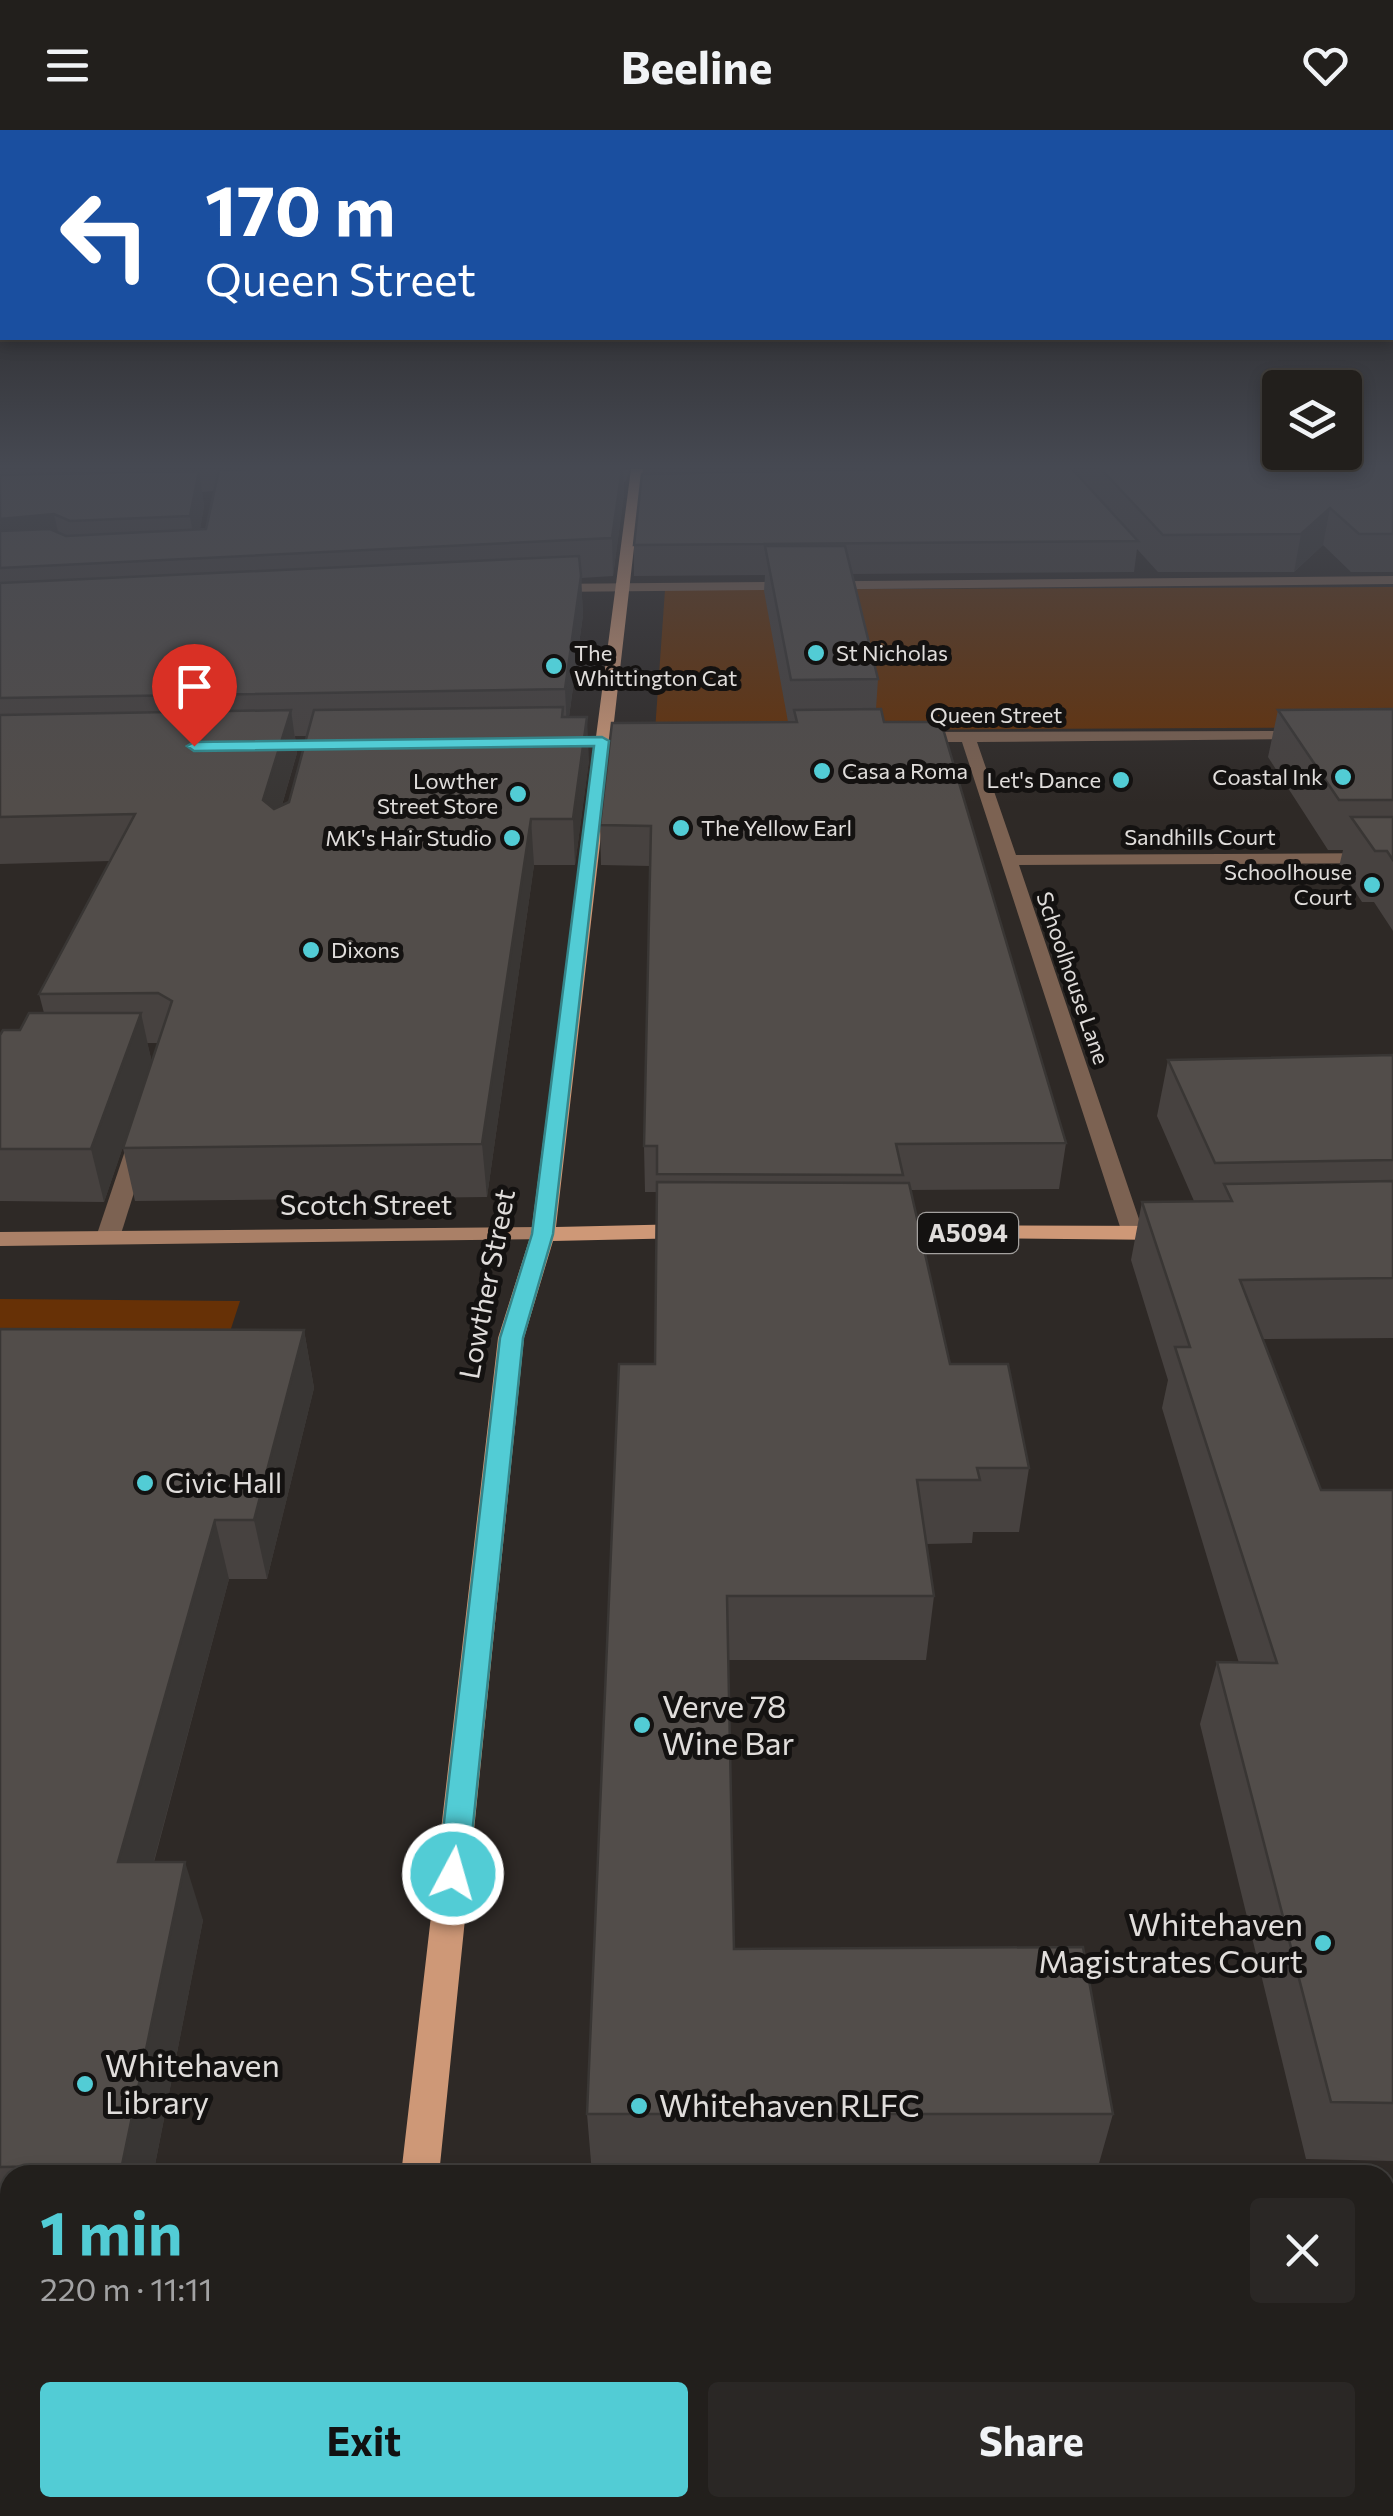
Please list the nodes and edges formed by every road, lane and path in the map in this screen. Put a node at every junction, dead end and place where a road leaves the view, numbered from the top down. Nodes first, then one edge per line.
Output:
1 (623, 580) edge
2 (1106, 580) edge
3 (623, 584) junction
4 (526, 589) edge
5 (1323, 736) edge
6 (892, 737) edge
7 (968, 737) junction
8 (626, 739) edge
9 (592, 741) junction
10 (1393, 858) edge
11 (1007, 860) junction
12 (144, 1126) edge
13 (714, 1230) edge
14 (869, 1231) edge
15 (1188, 1232) edge
16 (543, 1234) junction
17 (1132, 1234) junction
18 (108, 1238) junction
19 (0, 1239) edge
20 (421, 2165) edge

1 - 3 main road, Lowther Street
2 - 3 street
3 - 4 street
3 - 9 main road, Lowther Street
5 - 7 street, Queen Street
6 - 7 street, Queen Street
7 - 11 street, Schoolhouse Lane
8 - 9 street
9 - 16 main road, Lowther Street
10 - 11 street, Sandhills Court
11 - 17 street, Schoolhouse Lane
12 - 18 street
13 - 16 main road, Scotch Street
14 - 17 main road, A5094
15 - 17 main road, A5094
16 - 18 main road, Scotch Street
16 - 20 main road, Lowther Street
18 - 19 main road, Scotch Street

